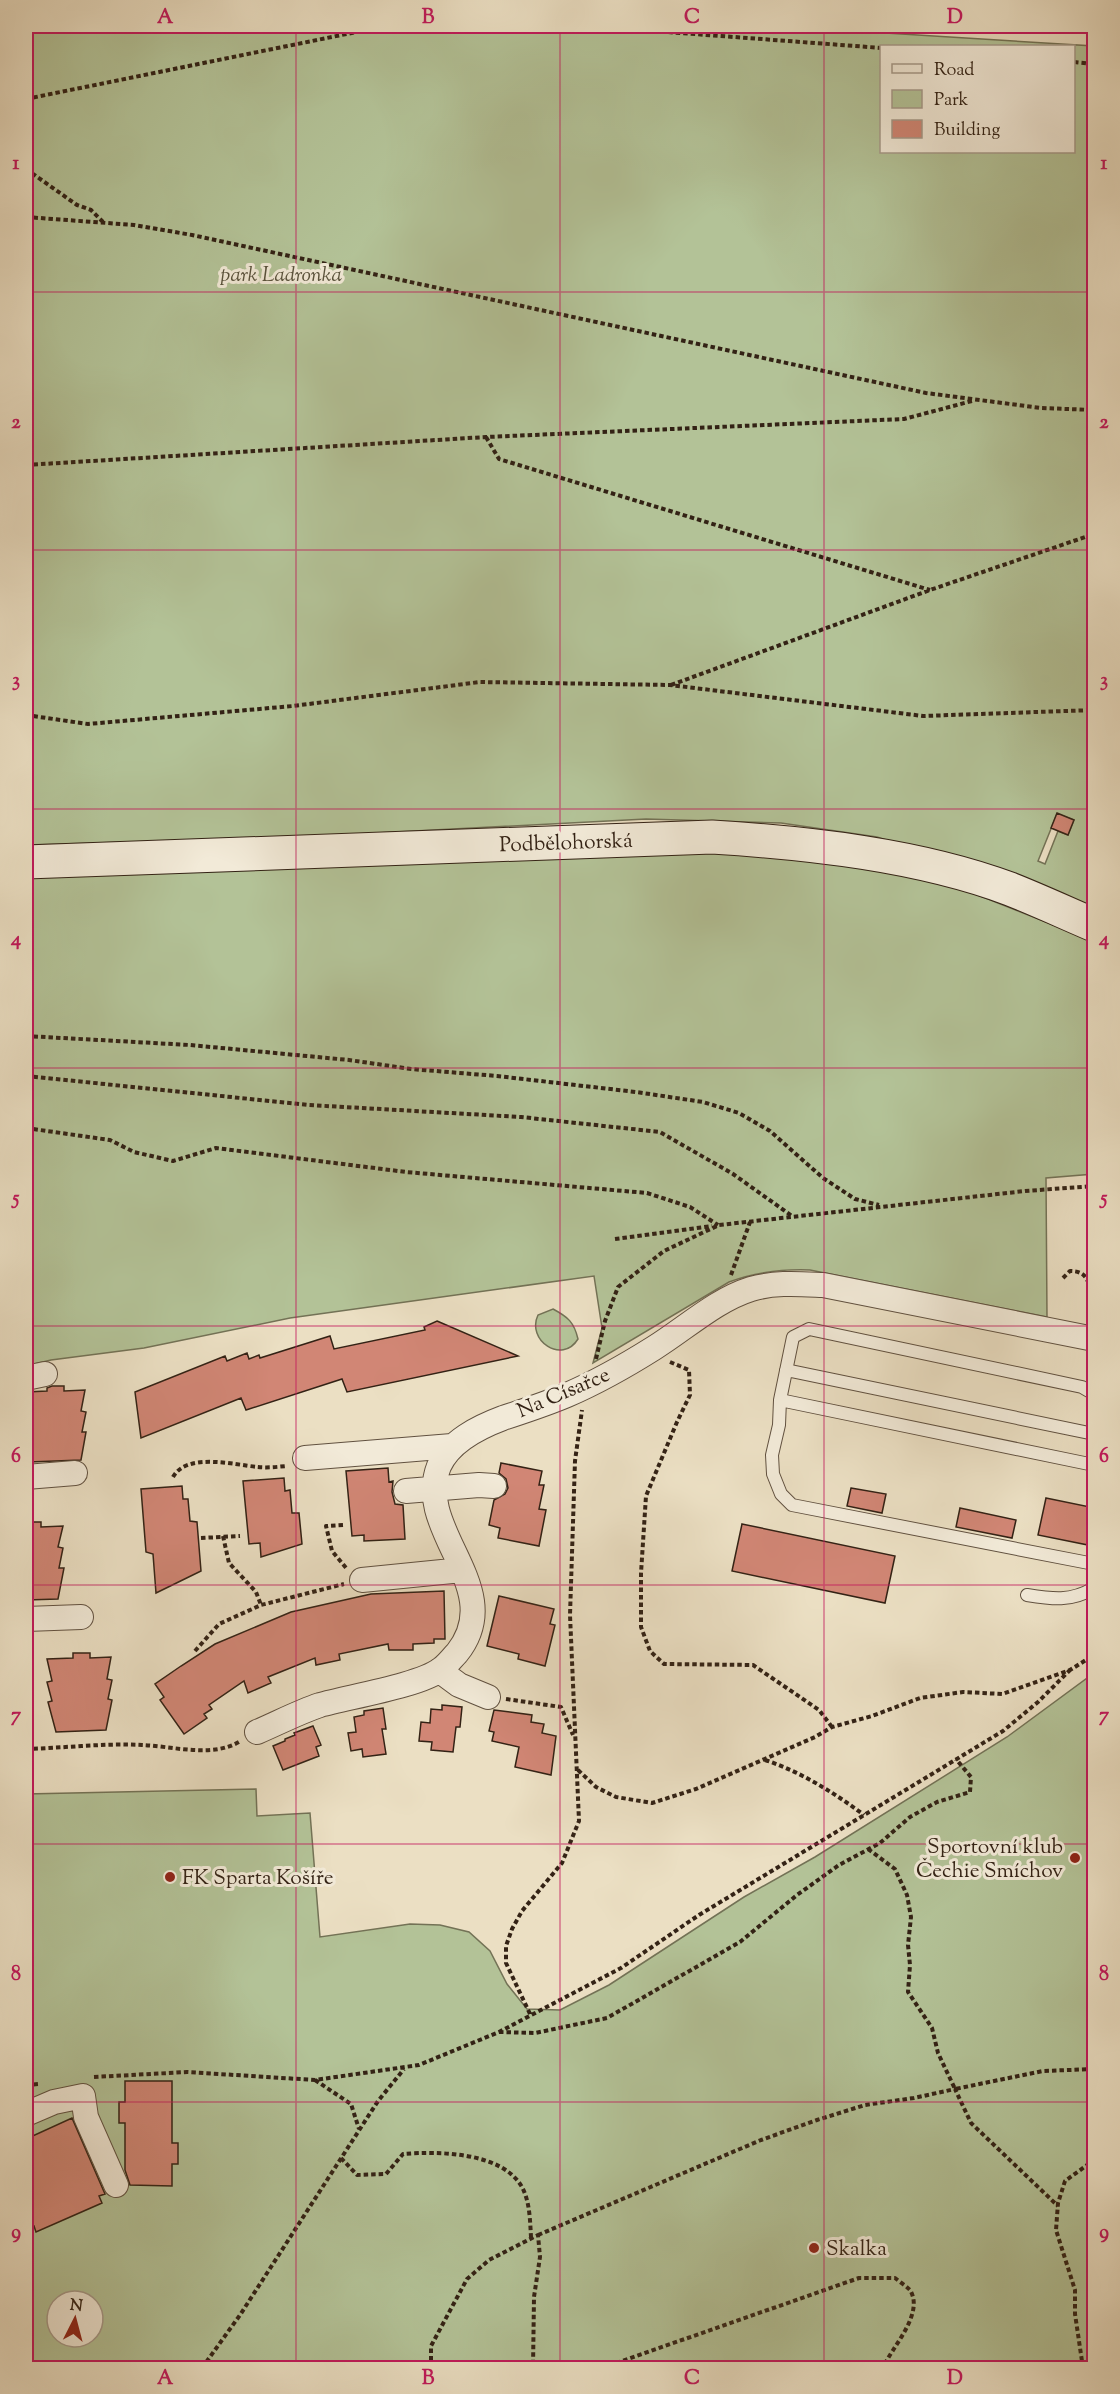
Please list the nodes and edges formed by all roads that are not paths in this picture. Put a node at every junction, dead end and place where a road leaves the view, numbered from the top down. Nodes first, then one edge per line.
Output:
1 (26, 862) edge
2 (1095, 925) edge
3 (1095, 1339) edge
4 (786, 1370) junction
5 (1095, 1394) edge
6 (780, 1400) junction
7 (1095, 1434) edge
8 (452, 1446) junction
9 (305, 1458) road end
10 (1095, 1465) edge
11 (75, 1473) dead end
12 (26, 1477) edge
13 (494, 1486) dead end
14 (433, 1489) junction
15 (406, 1491) dead end
16 (1095, 1564) edge
17 (462, 1570) junction
18 (359, 1580) road end
19 (1095, 1588) edge
20 (1027, 1595) dead end
21 (81, 1617) dead end
22 (26, 1619) edge
23 (440, 1671) junction
24 (488, 1697) road end
25 (258, 1732) road end
26 (26, 2114) edge
27 (116, 2185) dead end

1 - 2 street, Podbělohorská
3 - 8 street, Na Císařce
4 - 5 lane
4 - 6 lane
4 - 7 lane
6 - 10 lane
6 - 16 lane
8 - 9 street
8 - 14 street, Na Císařce
11 - 12 street
13 - 14 street
14 - 15 street
14 - 17 street
17 - 18 street
17 - 23 street
19 - 20 lane
21 - 22 street
23 - 24 street
23 - 25 street
26 - 27 street

